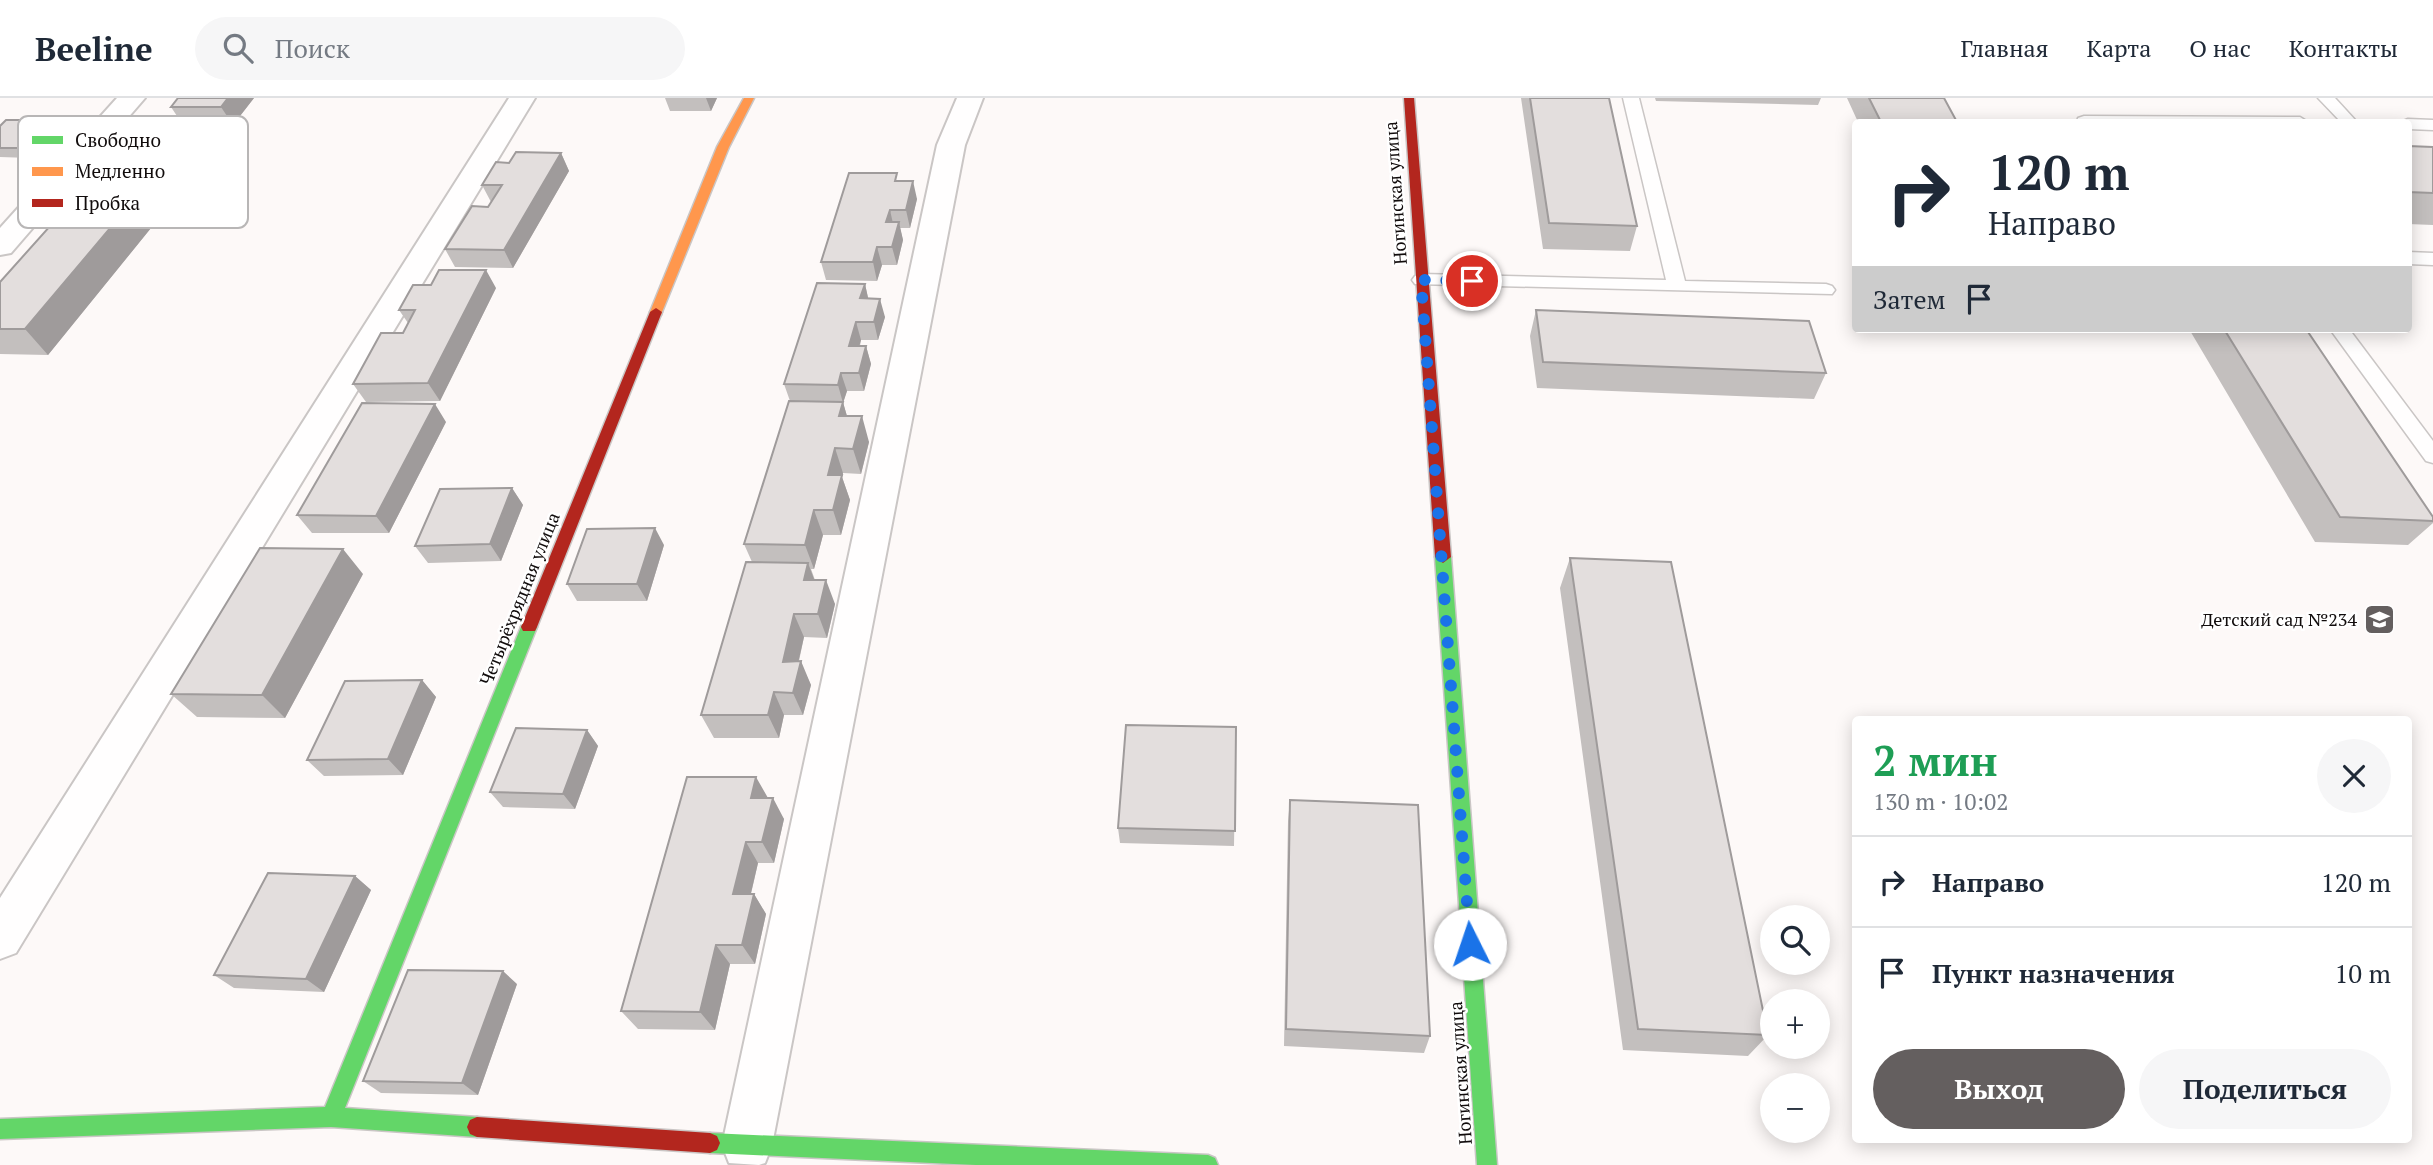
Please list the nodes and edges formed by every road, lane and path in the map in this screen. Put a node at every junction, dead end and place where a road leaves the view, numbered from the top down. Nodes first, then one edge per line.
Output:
1 (132, 98) edge
2 (522, 98) edge
3 (749, 98) edge
4 (970, 98) edge
5 (1409, 98) edge
6 (1631, 98) edge
7 (2326, 98) edge
8 (116, 116) edge
9 (2346, 119) edge
10 (2412, 124) edge
11 (2433, 125) edge
12 (18, 226) edge
13 (0, 246) edge
14 (2412, 258) edge
15 (2433, 259) edge
16 (1421, 280) junction
17 (1677, 286) junction
18 (1826, 290) dead end
19 (2342, 333) edge
20 (2433, 456) edge
21 (0, 938) edge
22 (331, 1117) junction
23 (0, 1129) edge
24 (747, 1145) junction
25 (1108, 1162) edge
26 (1208, 1165) edge
27 (1487, 1165) edge

1 - 8 street
2 - 21 street
3 - 22 street, Четырёхрядная улица
4 - 24 street
5 - 16 street, Ногинская улица
6 - 17 lane
7 - 9 lane
10 - 11 lane
12 - 13 street
14 - 15 lane
16 - 17 lane
16 - 27 street, Ногинская улица
17 - 18 lane
19 - 20 lane
22 - 23 street
22 - 24 street
24 - 25 street
25 - 26 street

